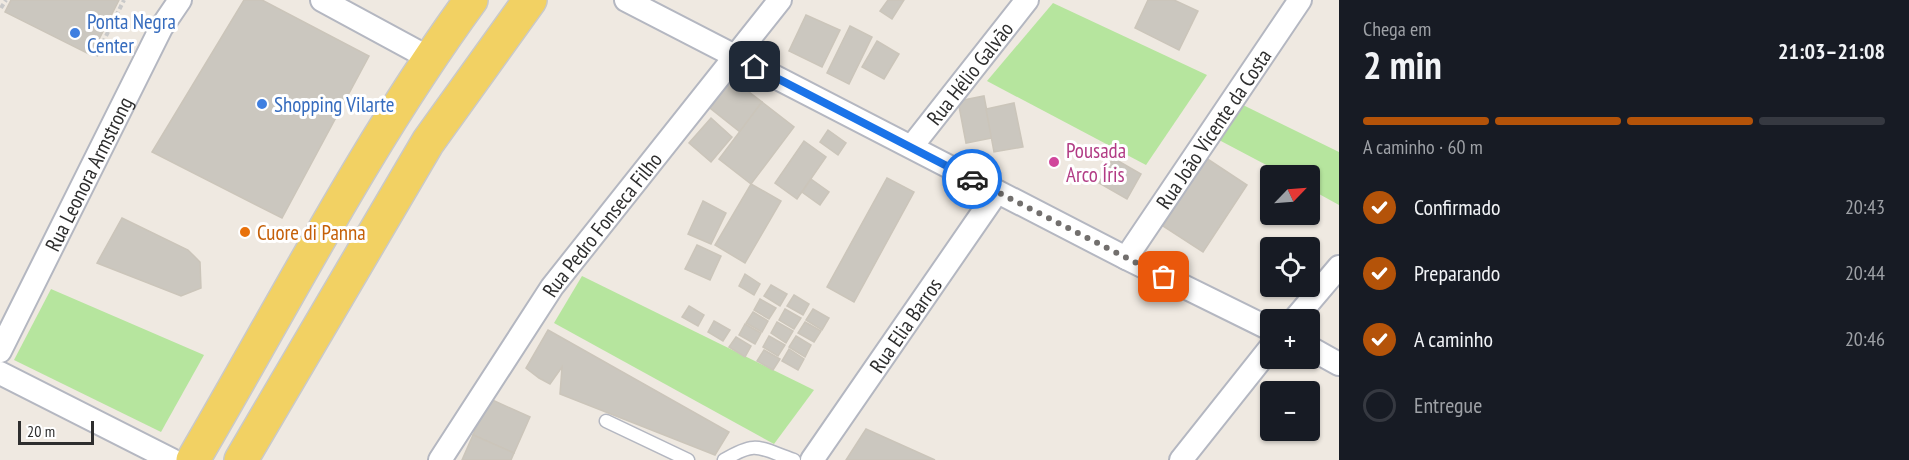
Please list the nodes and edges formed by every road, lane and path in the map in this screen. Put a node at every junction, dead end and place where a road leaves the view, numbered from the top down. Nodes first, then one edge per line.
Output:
1 (6, 0) edge
2 (124, 0) edge
3 (180, 0) edge
4 (322, 0) edge
5 (471, 0) edge
6 (530, 0) edge
7 (626, 0) edge
8 (780, 0) edge
9 (1027, 0) edge
10 (1300, 0) edge
11 (1, 8) edge
12 (96, 56) dead end
13 (735, 57) junction
14 (429, 58) junction
15 (912, 146) junction
16 (997, 192) junction
17 (1126, 258) junction
18 (1339, 267) edge
19 (1303, 309) edge
20 (1260, 323) edge
21 (0, 351) edge
22 (1320, 354) edge
23 (1260, 361) edge
24 (1339, 364) edge
25 (0, 373) edge
26 (606, 421) dead end
27 (172, 460) edge
28 (193, 460) edge
29 (241, 460) edge
30 (440, 460) edge
31 (688, 460) edge
32 (724, 460) edge
33 (794, 460) edge
34 (812, 460) edge
35 (1182, 460) edge

1 - 11 path
2 - 12 path
3 - 21 street, Rua Leonora Armstrong
4 - 14 street
5 - 14 main road
6 - 29 main road
7 - 13 street
8 - 13 street, Rua Pedro Fonseca Filho
9 - 15 street, Rua Hélio Galvão
10 - 17 street, Rua João Vicente da Costa
13 - 15 street
13 - 30 street, Rua Pedro Fonseca Filho
14 - 28 main road
15 - 16 street
16 - 17 street
16 - 34 street, Rua Elia Barros
17 - 20 street
18 - 19 street
22 - 24 street
23 - 35 street
25 - 27 street
26 - 31 lane
32 - 33 lane

